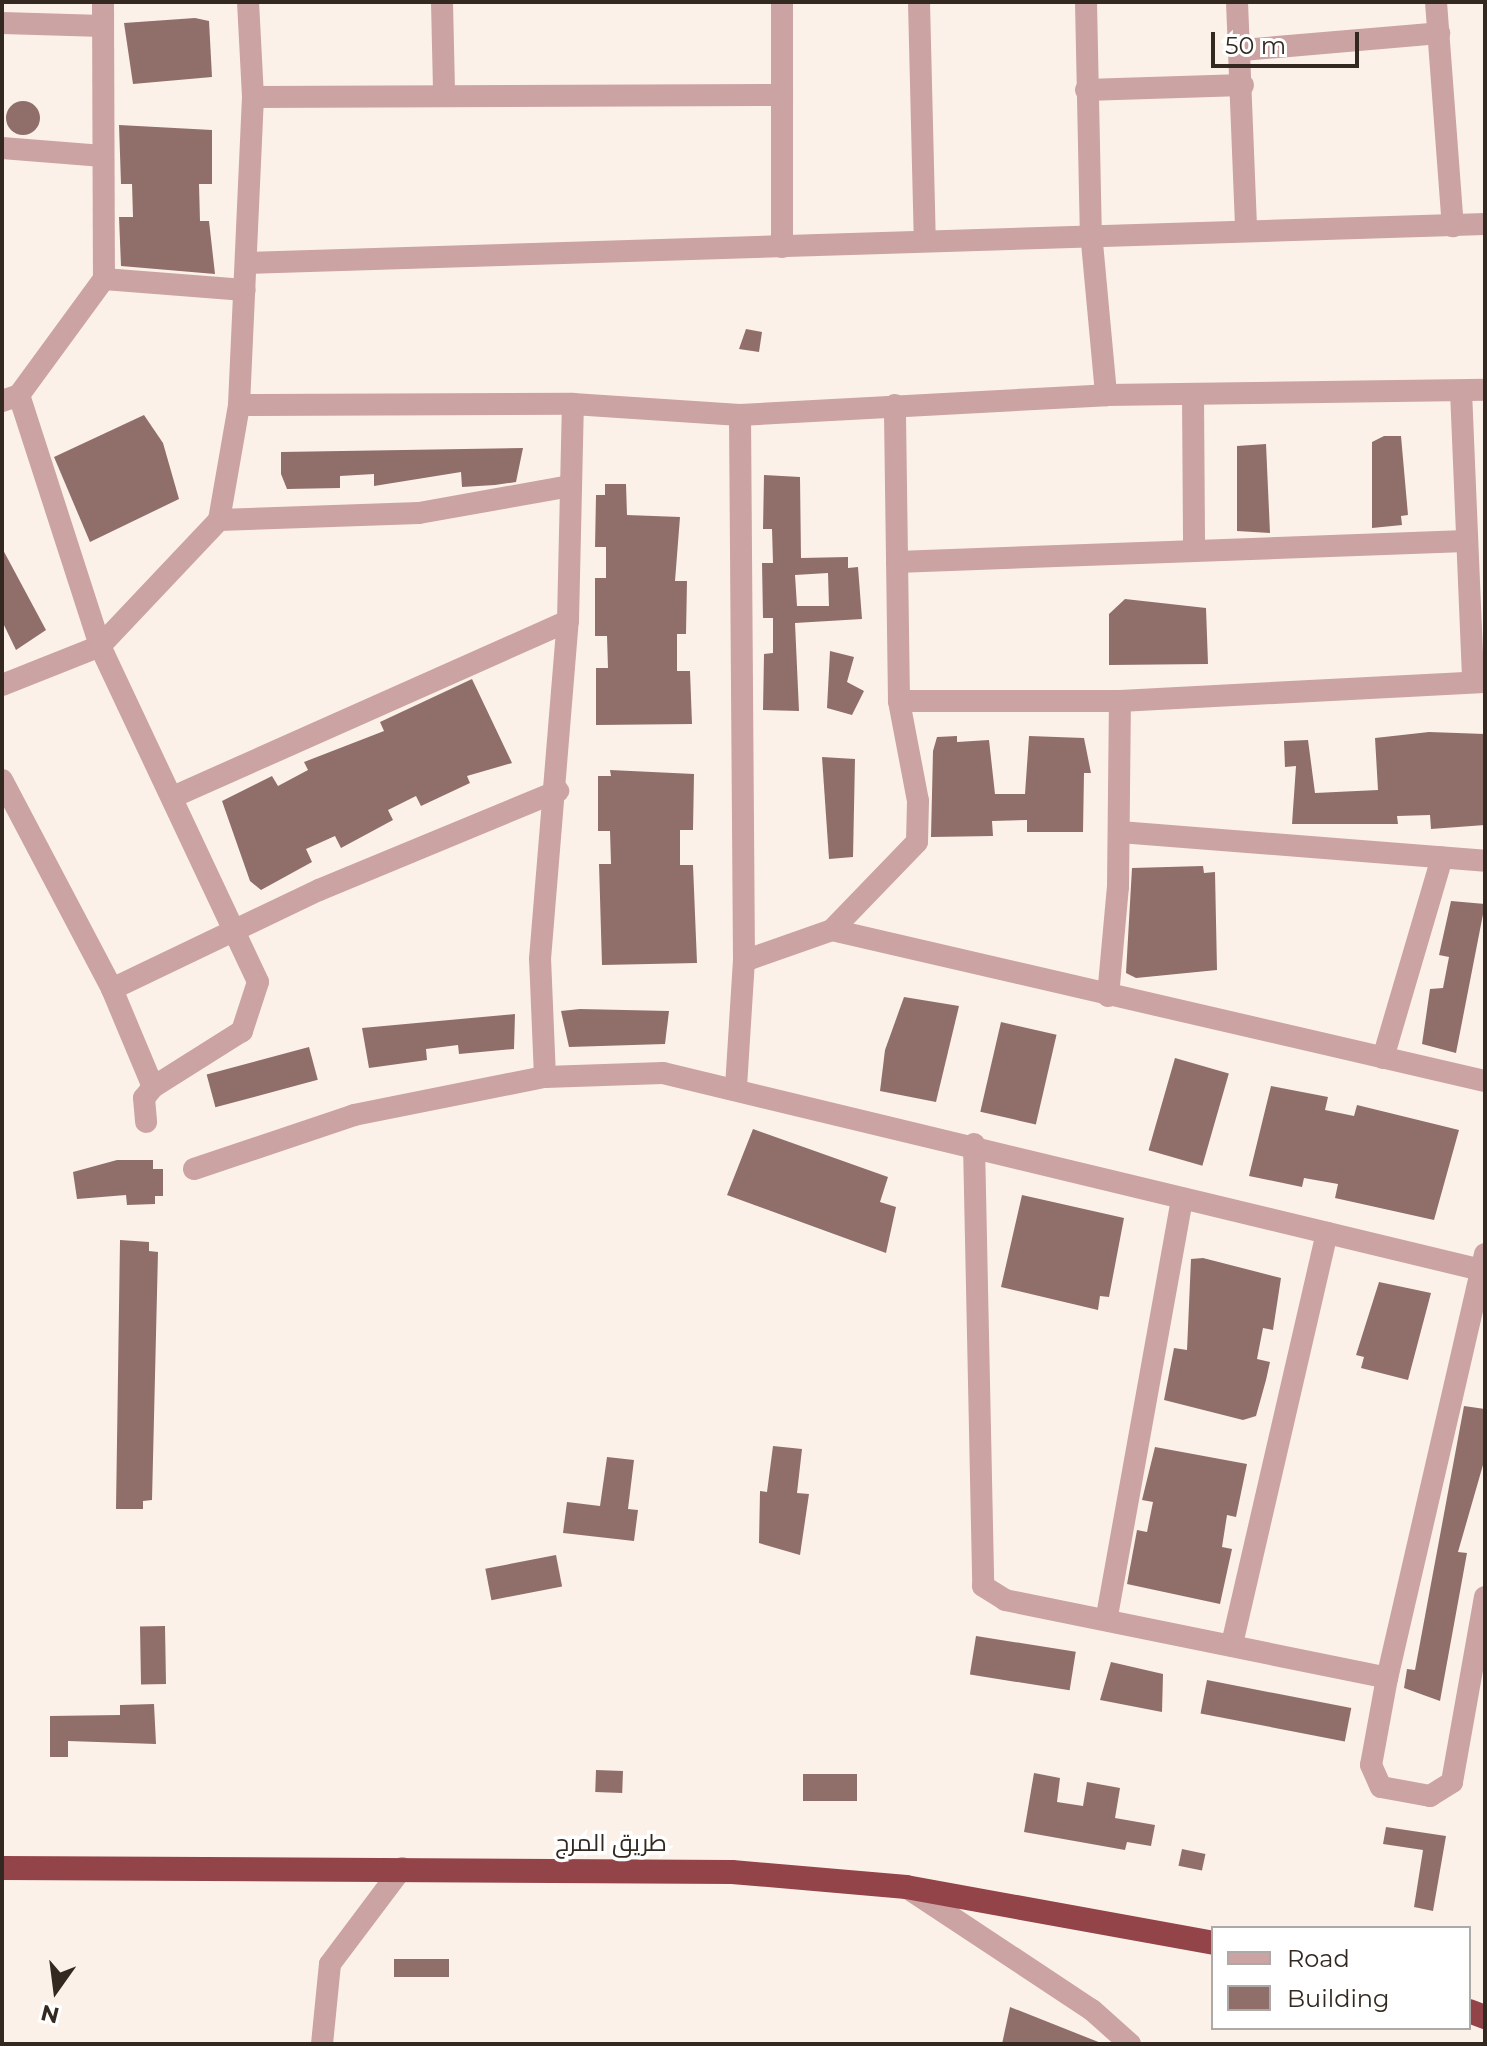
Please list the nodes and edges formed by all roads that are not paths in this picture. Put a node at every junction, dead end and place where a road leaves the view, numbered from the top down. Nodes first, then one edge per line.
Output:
1 (103, 2) edge
2 (248, 2) edge
3 (442, 2) edge
4 (782, 2) edge
5 (919, 2) edge
6 (1086, 2) edge
7 (1237, 2) edge
8 (1436, 2) edge
9 (2, 23) edge
10 (103, 26) junction
11 (1439, 33) junction
12 (1242, 50) junction
13 (1243, 85) junction
14 (1086, 90) junction
15 (444, 93) junction
16 (782, 95) junction
17 (253, 97) junction
18 (2, 148) edge
19 (103, 156) junction
20 (1485, 224) edge
21 (1453, 226) junction
22 (1246, 229) junction
23 (1091, 232) junction
24 (925, 240) junction
25 (782, 247) junction
26 (247, 263) junction
27 (104, 279) junction
28 (245, 290) junction
29 (1485, 390) edge
30 (1461, 391) junction
31 (1106, 395) junction
32 (1193, 395) junction
33 (10, 398) edge
34 (573, 404) junction
35 (239, 405) junction
36 (895, 405) junction
37 (740, 415) junction
38 (570, 486) junction
39 (219, 520) junction
40 (1466, 541) junction
41 (1194, 550) junction
42 (897, 562) junction
43 (568, 621) junction
44 (100, 646) junction
45 (1479, 682) edge
46 (2, 685) edge
47 (899, 701) junction
48 (1120, 701) junction
49 (2, 780) edge
50 (558, 791) junction
51 (175, 796) junction
52 (1120, 832) junction
53 (1442, 858) junction
54 (1485, 861) edge
55 (239, 930) junction
56 (832, 930) junction
57 (744, 961) junction
58 (112, 989) junction
59 (1108, 996) junction
60 (1383, 1058) junction
61 (545, 1077) junction
62 (1485, 1081) edge
63 (153, 1087) junction
64 (736, 1087) junction
65 (146, 1122) dead end
66 (974, 1144) junction
67 (194, 1169) dead end
68 (1182, 1199) junction
69 (1327, 1233) junction
70 (1484, 1265) edge
71 (1485, 1597) edge
72 (1107, 1616) junction
73 (1232, 1644) junction
74 (1387, 1678) junction
75 (2, 1868) edge
76 (402, 1868) junction
77 (906, 1887) junction
78 (1211, 1943) edge
79 (322, 2044) edge
80 (1130, 2044) edge

1 - 10 street
2 - 17 street
3 - 15 street
4 - 16 street
5 - 24 street
6 - 14 street
7 - 12 street
8 - 11 street
9 - 10 street
10 - 19 street
11 - 12 street
11 - 21 street
12 - 13 street
13 - 14 street
13 - 22 street
14 - 23 street
15 - 16 street
15 - 17 street
16 - 25 street
17 - 26 street
18 - 19 street
19 - 27 street
20 - 21 street
21 - 22 street
22 - 23 street
23 - 24 street
23 - 31 street
24 - 25 street
25 - 26 street
26 - 28 street
27 - 28 street
27 - 33 street
28 - 35 street
29 - 30 street
30 - 32 street
30 - 40 street
31 - 32 street
31 - 36 street
32 - 41 street
33 - 44 street
34 - 35 street
34 - 37 street
34 - 38 street
35 - 39 street
36 - 37 street
36 - 42 street
37 - 57 street
38 - 39 street
38 - 43 street
39 - 44 street
40 - 41 street
40 - 45 street
41 - 42 street
42 - 47 street
43 - 50 street
43 - 51 street
44 - 46 street
44 - 51 street
45 - 48 street
47 - 48 street
47 - 56 street
48 - 52 street
49 - 58 street
50 - 55 street
50 - 61 street
51 - 55 street
52 - 53 street
52 - 59 street
53 - 54 street
53 - 60 street
55 - 58 street
55 - 63 street
56 - 57 street
56 - 59 street
57 - 64 street
58 - 63 street
59 - 60 street
60 - 62 street
61 - 64 street
61 - 67 street
63 - 65 street
64 - 66 street
66 - 68 street
66 - 72 street
68 - 69 street
68 - 72 street
69 - 70 street
69 - 73 street
70 - 74 street
71 - 74 street
72 - 73 street
73 - 74 street
75 - 76 highway, طريق المرج
76 - 77 highway, طريق المرج
76 - 79 street
77 - 78 highway, طريق المرج
77 - 80 street

